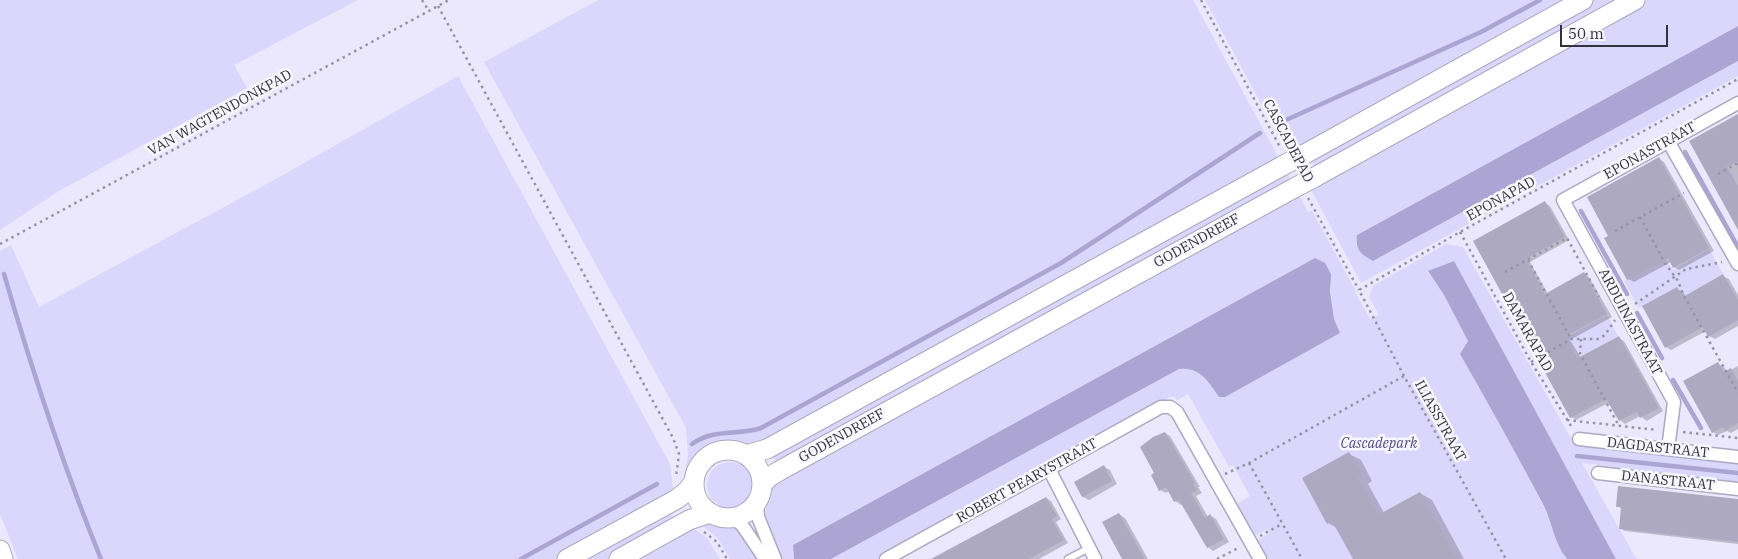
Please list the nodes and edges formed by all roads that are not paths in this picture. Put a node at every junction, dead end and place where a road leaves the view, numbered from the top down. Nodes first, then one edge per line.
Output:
1 (1583, 0) edge
2 (1635, 0) edge
3 (1738, 103) edge
4 (1668, 142) junction
5 (1563, 200) joint
6 (1738, 264) edge
7 (1579, 439) road end
8 (1668, 449) junction
9 (746, 456) junction
10 (1738, 457) edge
11 (1049, 469) junction
12 (1598, 473) dead end
13 (694, 483) junction
14 (1738, 489) edge
15 (759, 494) junction
16 (710, 513) junction
17 (729, 518) junction
18 (0, 550) edge
19 (1092, 553) edge
20 (3, 559) edge
21 (567, 559) edge
22 (619, 559) edge
23 (764, 559) edge
24 (774, 559) edge
25 (886, 559) edge
26 (1068, 559) edge
27 (1260, 559) edge

1 - 9 main road, GODENDREEF, bridge
2 - 15 main road, GODENDREEF
3 - 4 street, EPONASTRAAT
4 - 5 street, EPONASTRAAT
4 - 6 street
5 - 8 street, ARDUINASTRAAT
7 - 8 street, DAGDASTRAAT
8 - 10 street, DAGDASTRAAT
9 - 13 main road
9 - 15 main road
11 - 19 street
11 - 25 street, ROBERT PEARYSTRAAT
11 - 27 street, ROBERT PEARYSTRAAT
12 - 14 street, DANASTRAAT
13 - 16 main road
13 - 21 main road
15 - 17 main road
15 - 24 street
16 - 17 main road
16 - 22 main road
17 - 23 street
18 - 20 main road
19 - 26 lane

